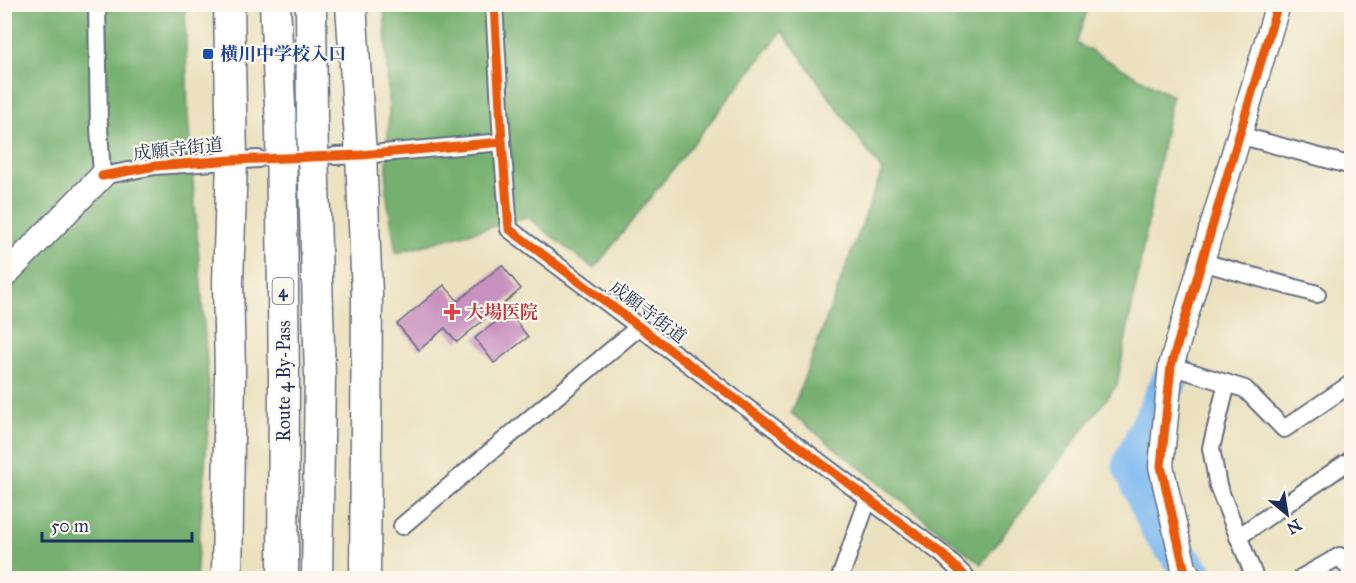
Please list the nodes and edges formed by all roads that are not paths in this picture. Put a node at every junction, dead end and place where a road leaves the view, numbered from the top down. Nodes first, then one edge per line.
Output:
1 (97, 4) edge
2 (229, 4) edge
3 (275, 4) edge
4 (310, 4) edge
5 (351, 4) edge
6 (494, 4) edge
7 (1278, 4) edge
8 (1239, 135) junction
9 (502, 142) junction
10 (348, 156) junction
11 (245, 160) junction
12 (1352, 166) edge
13 (102, 176) junction
14 (1202, 262) junction
15 (4, 276) edge
16 (1317, 294) dead end
17 (639, 327) junction
18 (1171, 366) junction
19 (1227, 383) junction
20 (1352, 383) edge
21 (1352, 459) edge
22 (868, 499) junction
23 (402, 526) dead end
24 (1238, 537) junction
25 (1352, 573) edge
26 (227, 579) edge
27 (283, 579) edge
28 (316, 579) edge
29 (365, 579) edge
30 (840, 579) edge
31 (967, 579) edge
32 (1190, 579) edge
33 (1255, 579) edge
34 (1301, 579) edge

1 - 13 street
2 - 11 highway
3 - 27 highway, Route 4 By-Pass / 4
4 - 28 highway, Route 4 By-Pass / 4
5 - 10 highway
6 - 9 street, 成願寺街道
7 - 8 street
8 - 12 street
8 - 14 street
9 - 10 street
9 - 17 street, 成願寺街道
10 - 29 highway
11 - 13 street, 成願寺街道
11 - 26 highway
13 - 15 street
14 - 16 street
14 - 18 street
17 - 22 street, 成願寺街道
17 - 23 street
18 - 19 street
18 - 32 street
19 - 20 street
19 - 24 street
21 - 24 street
22 - 30 street
22 - 31 street, 成願寺街道
24 - 33 street
25 - 34 street

